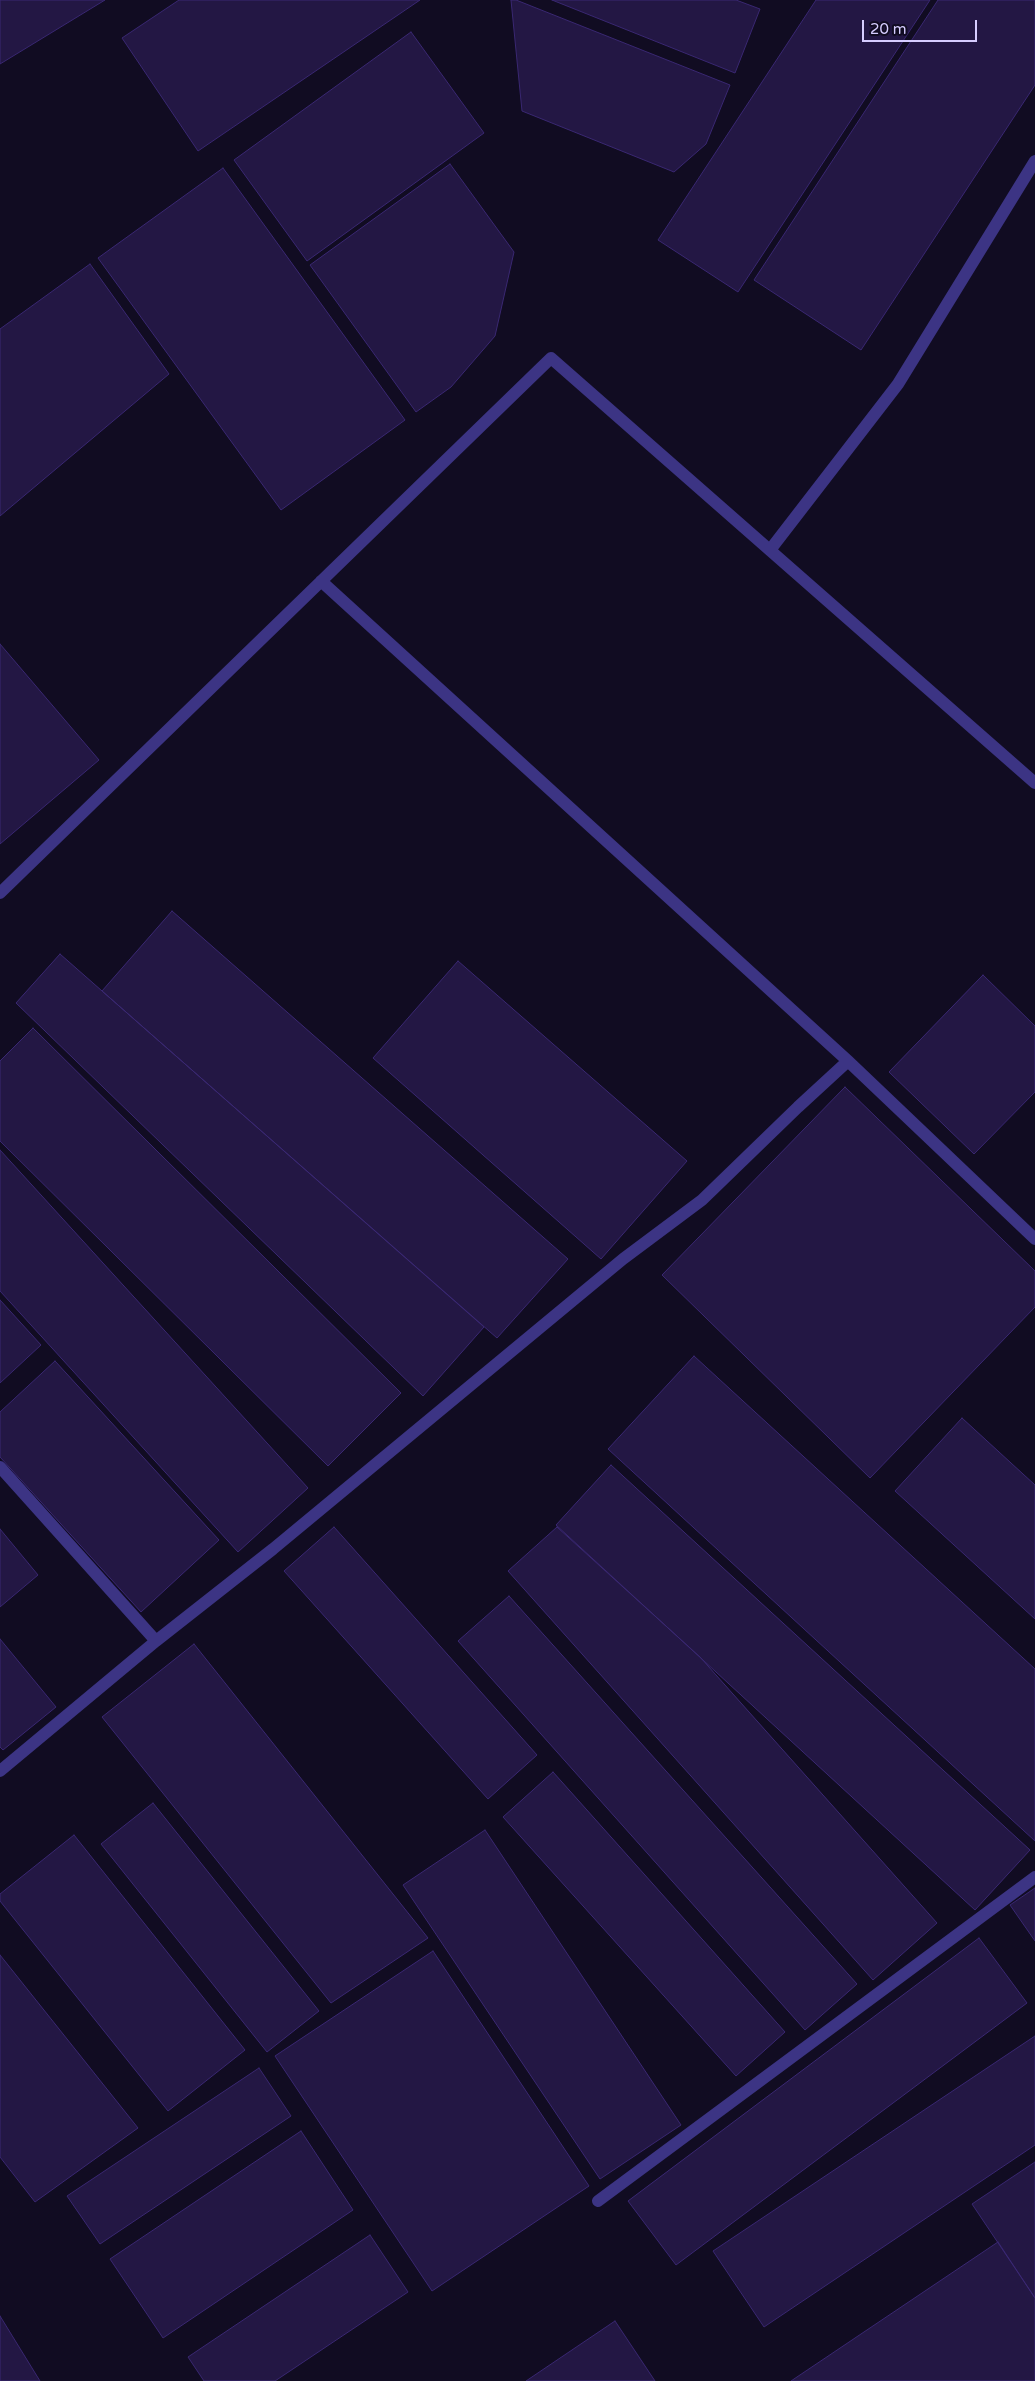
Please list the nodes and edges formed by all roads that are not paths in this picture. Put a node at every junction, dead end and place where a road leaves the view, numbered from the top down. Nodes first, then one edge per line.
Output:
1 (1035, 161) edge
2 (770, 550) junction
3 (321, 581) junction
4 (1035, 783) edge
5 (0, 893) edge
6 (848, 1061) junction
7 (1035, 1239) edge
8 (0, 1467) edge
9 (156, 1641) junction
10 (0, 1770) edge
11 (1035, 1877) edge
12 (598, 2201) dead end

1 - 2 street
2 - 3 street
2 - 4 street
3 - 5 street
3 - 6 street
6 - 7 street
6 - 9 street
8 - 9 street
9 - 10 street
11 - 12 street

